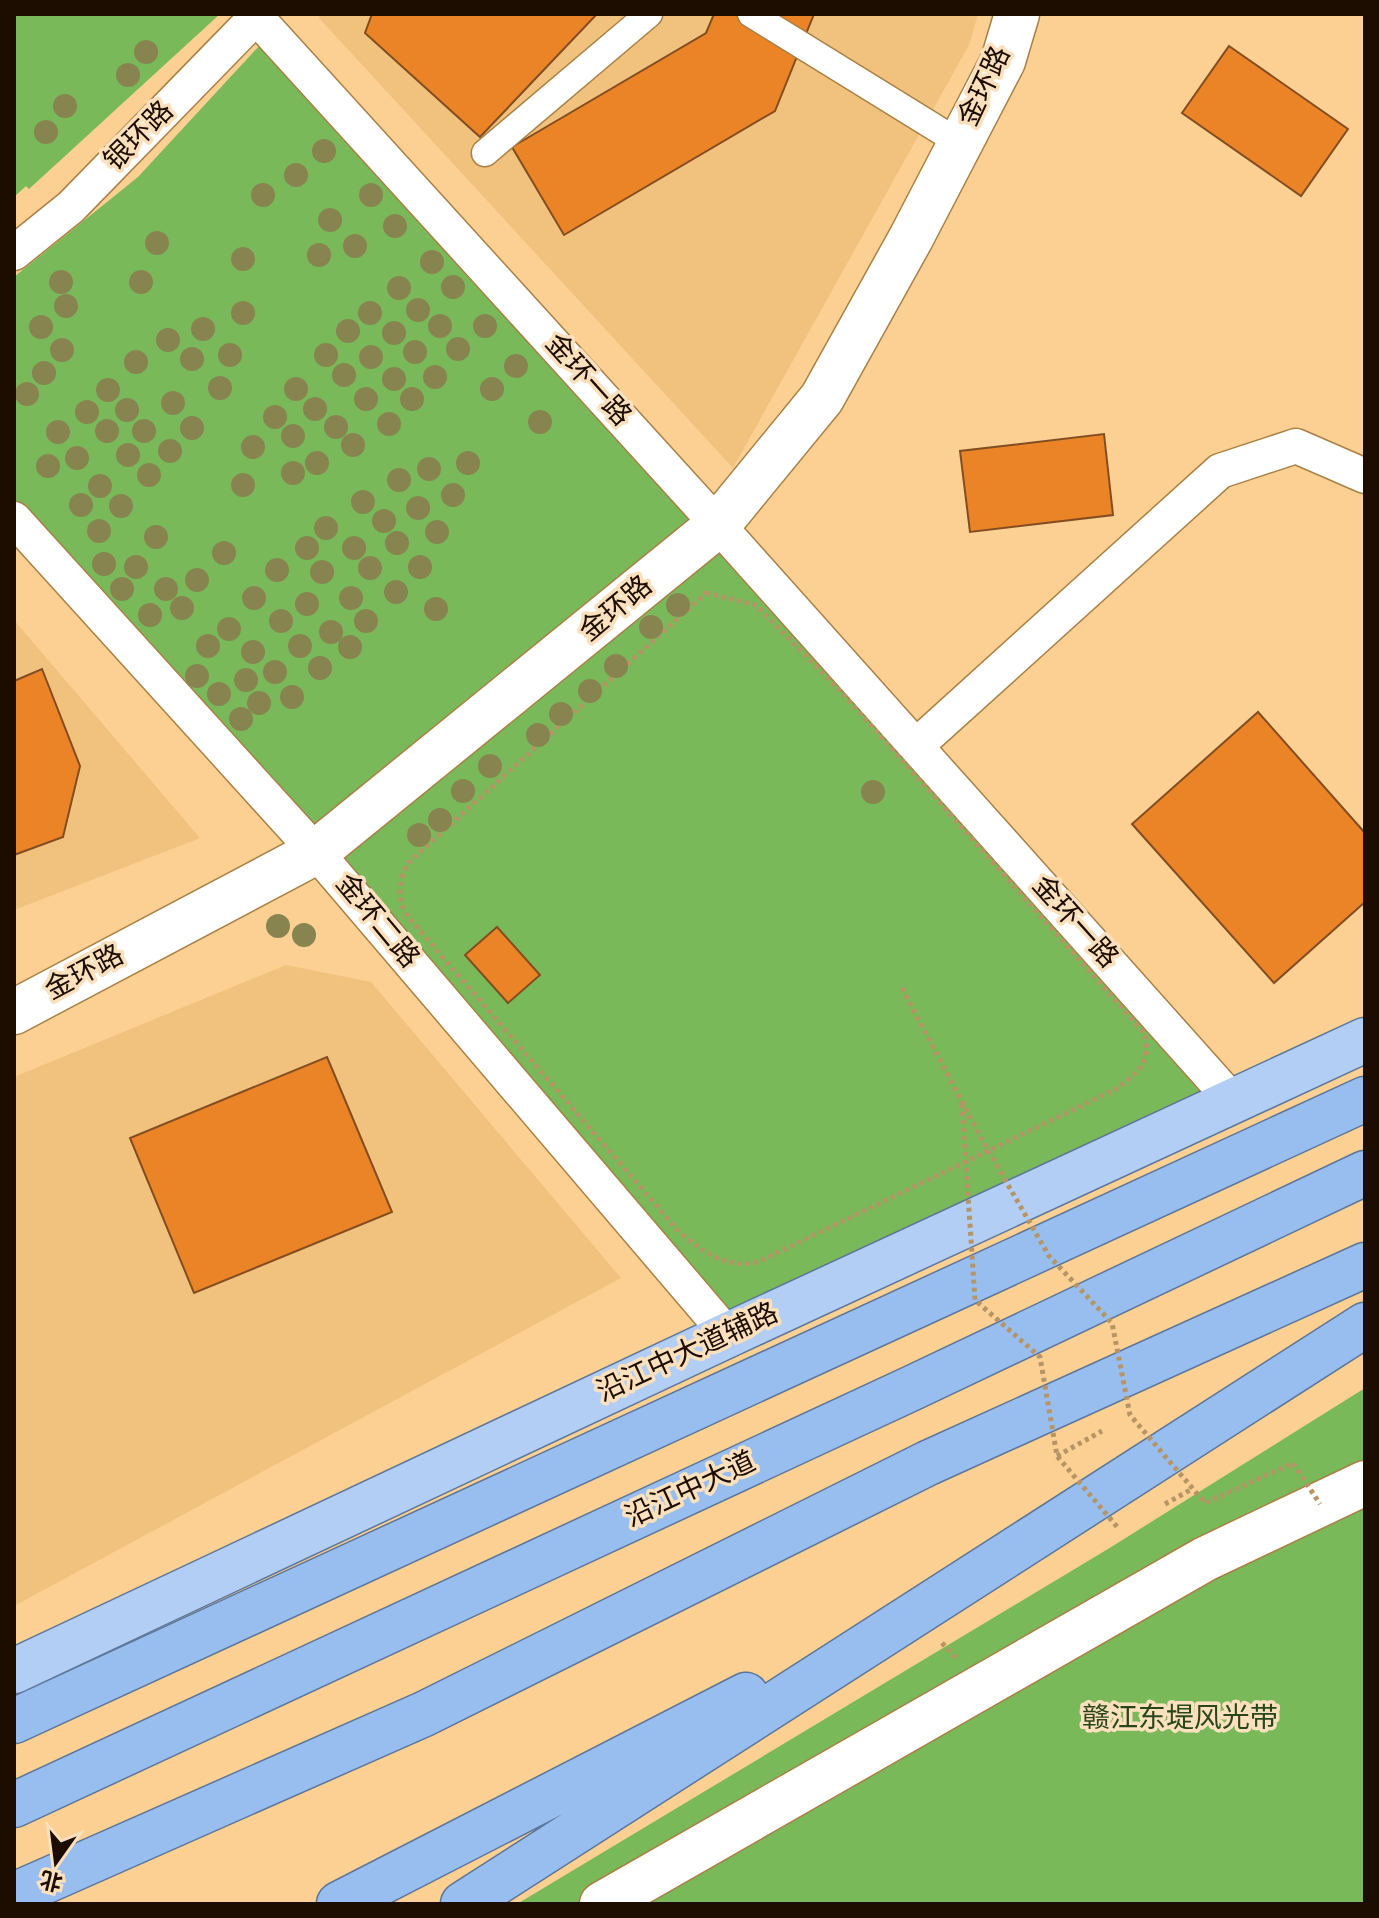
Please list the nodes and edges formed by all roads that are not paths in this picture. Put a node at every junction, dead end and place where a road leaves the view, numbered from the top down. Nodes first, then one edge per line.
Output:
1 (649, 14) edge
2 (751, 14) edge
3 (1017, 14) edge
4 (258, 16) edge
5 (960, 143) junction
6 (485, 153) dead end
7 (14, 253) edge
8 (1365, 476) edge
9 (14, 519) edge
10 (718, 525) junction
11 (916, 746) junction
12 (316, 852) junction
13 (14, 1012) edge
14 (1365, 1040) edge
15 (1365, 1099) edge
16 (1232, 1100) junction
17 (1365, 1173) edge
18 (1365, 1265) edge
19 (1365, 1325) edge
20 (728, 1335) junction
21 (1365, 1483) edge
22 (971, 1579) junction
23 (14, 1671) edge
24 (14, 1721) edge
25 (14, 1802) edge
26 (14, 1895) edge
27 (339, 1904) edge
28 (463, 1904) edge
29 (602, 1904) edge

1 - 6 street
2 - 5 street
3 - 5 street, 金环路
4 - 7 street, 银环路
4 - 10 street, 金环一路
5 - 10 street, 金环路
8 - 11 street
9 - 12 street, 金环二路
10 - 11 street, 金环一路
10 - 12 street, 金环路
11 - 16 street, 金环一路
12 - 13 street, 金环路
12 - 20 street, 金环二路
14 - 16 main road, 沿江中大道辅路
15 - 24 highway
16 - 20 main road, 沿江中大道辅路
17 - 25 highway, 沿江中大道
18 - 26 highway
19 - 22 highway
20 - 23 main road, 沿江中大道辅路
21 - 29 street
22 - 27 highway
22 - 28 highway

